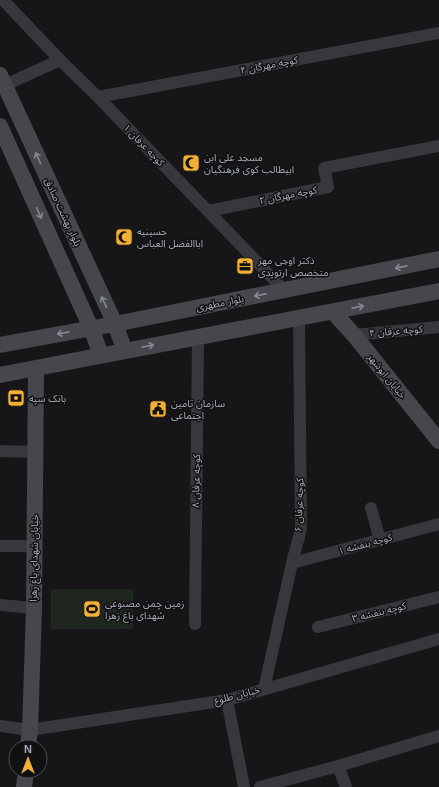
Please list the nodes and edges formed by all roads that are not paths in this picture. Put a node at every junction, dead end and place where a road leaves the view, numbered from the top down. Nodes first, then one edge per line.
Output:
1 (3, 0) edge
2 (439, 34) edge
3 (60, 60) junction
4 (2, 80) edge
5 (98, 97) junction
6 (0, 126) edge
7 (29, 138) junction
8 (9, 146) junction
9 (439, 146) edge
10 (208, 210) junction
11 (439, 259) edge
12 (284, 290) junction
13 (439, 291) edge
14 (333, 312) junction
15 (299, 318) junction
16 (115, 324) junction
17 (439, 326) edge
18 (91, 328) junction
19 (354, 335) junction
20 (198, 337) junction
21 (0, 345) edge
22 (125, 351) junction
23 (101, 355) junction
24 (36, 369) junction
25 (0, 376) edge
26 (439, 440) edge
27 (0, 451) edge
28 (35, 452) junction
29 (371, 508) dead end
30 (439, 524) edge
31 (380, 540) junction
32 (0, 546) edge
33 (34, 546) junction
34 (292, 563) junction
35 (439, 597) edge
36 (0, 605) edge
37 (34, 608) junction
38 (195, 624) dead end
39 (318, 627) dead end
40 (439, 639) edge
41 (264, 689) junction
42 (227, 700) junction
43 (0, 726) edge
44 (30, 730) junction
45 (439, 736) edge
46 (29, 739) edge
47 (338, 766) junction
48 (244, 787) edge
49 (260, 787) edge
50 (346, 787) edge

1 - 3 street, کوچه عرفان ۱
2 - 5 street, کوچه مهرگان ۴
3 - 4 street
3 - 5 street, کوچه عرفان ۱
4 - 7 street, بلوار بهشت صادق
5 - 10 street, کوچه عرفان ۱
6 - 8 street
7 - 8 street
16 -> 7 street, بلوار بهشت صادق
8 -> 18 street
9 - 10 street, کوچه مهرگان ۲
10 - 12 street, کوچه عرفان ۱
11 -> 12 street, بلوار مطهری
12 -> 16 street, بلوار مطهری
14 -> 13 street
14 - 15 street
14 - 19 street, خیابان ابوشهر
15 - 20 street
15 - 34 street, کوچه عرفان ۶
16 - 18 street, بلوار مطهری
16 - 22 street, بلوار بهشت صادق
17 - 19 street, کوچه عرفان ۴
18 -> 21 street, بلوار مطهری
18 - 23 street
19 - 26 street, خیابان ابوشهر
22 -> 20 street
20 - 38 street, کوچه عرفان ۸
22 - 23 street
23 - 24 street
24 - 25 street
24 - 28 street, خیابان شهدای باغ‌ زهرا
27 - 28 street
28 - 33 street, خیابان شهدای باغ‌ زهرا
29 - 31 street
30 - 31 street, کوچه بنفشه ۱
31 - 34 street, کوچه بنفشه ۱
32 - 33 street
33 - 37 street, خیابان شهدای باغ‌ زهرا
34 - 41 street, کوچه عرفان ۶
35 - 39 street, کوچه بنفشه ۳
36 - 37 street
37 - 44 street, خیابان شهدای باغ‌ زهرا
40 - 41 street, خیابان طلوع
41 - 42 street, خیابان طلوع
42 - 44 street, خیابان طلوع
42 - 48 street
43 - 44 street, خیابان طلوع
44 - 46 street, خیابان شهدای باغ‌ زهرا
45 - 47 street
47 - 49 street
47 - 50 street

